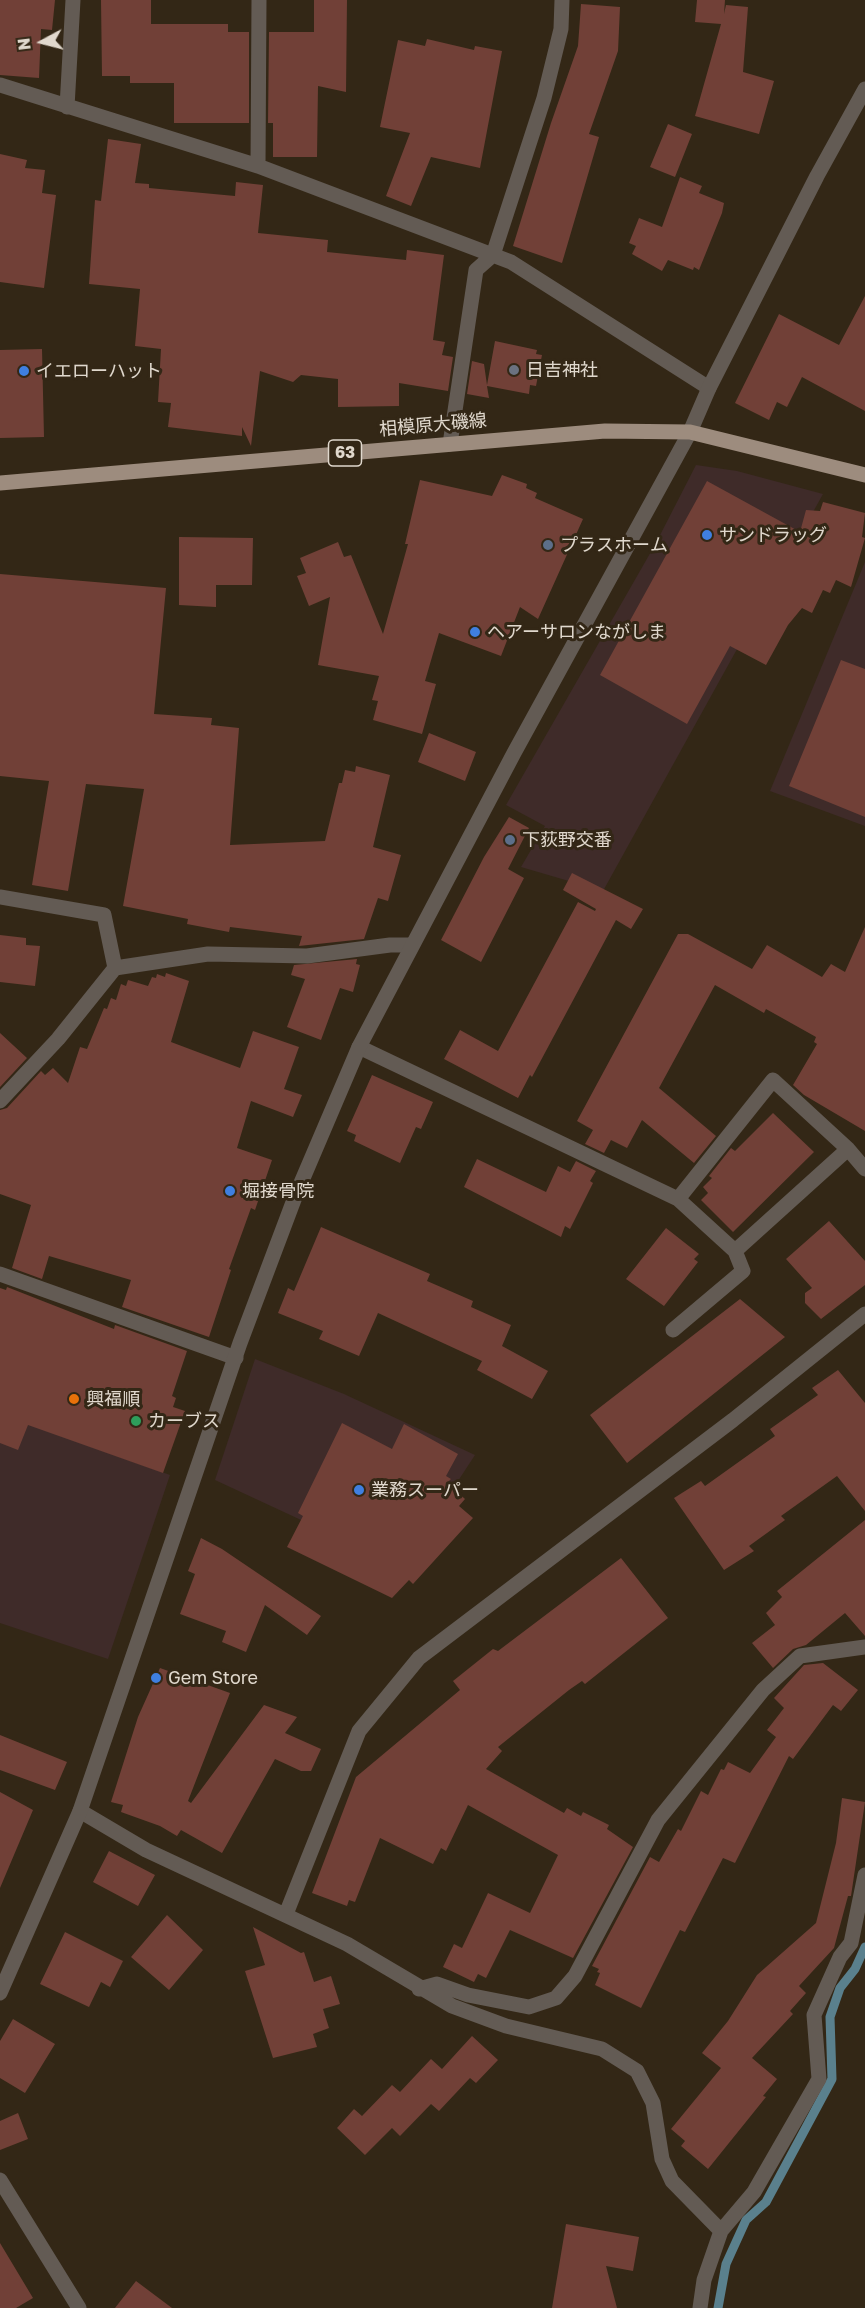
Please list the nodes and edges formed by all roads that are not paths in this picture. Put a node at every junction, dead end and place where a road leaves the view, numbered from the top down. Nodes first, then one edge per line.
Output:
1 (73, 0) edge
2 (259, 0) edge
3 (562, 0) edge
4 (0, 85) edge
5 (865, 89) edge
6 (67, 107) junction
7 (258, 166) junction
8 (493, 255) junction
9 (709, 388) junction
10 (690, 432) junction
11 (450, 444) junction
12 (865, 475) edge
13 (0, 483) edge
14 (0, 897) edge
15 (410, 945) junction
16 (115, 968) junction
17 (359, 1047) junction
18 (0, 1101) edge
19 (848, 1149) junction
20 (865, 1169) edge
21 (678, 1199) junction
22 (735, 1251) junction
23 (0, 1274) edge
24 (865, 1314) edge
25 (673, 1330) dead end
26 (236, 1358) junction
27 (865, 1647) edge
28 (80, 1811) junction
29 (865, 1875) edge
30 (286, 1914) junction
31 (1, 1988) edge
32 (420, 1989) junction
33 (0, 2180) edge
34 (721, 2231) junction
35 (79, 2308) edge
36 (700, 2308) edge

1 - 6 street
2 - 7 street
3 - 8 street
4 - 6 street
5 - 9 street
6 - 7 street
7 - 8 street
8 - 9 street
8 - 11 street
9 - 10 street
10 - 11 main road, 相模原大磯線 / 63
10 - 12 main road, 相模原大磯線 / 63
10 - 15 street
11 - 13 main road, 相模原大磯線 / 63
14 - 16 street
15 - 16 street
15 - 17 street
16 - 18 street
17 - 21 street
17 - 26 street
19 - 20 street
19 - 21 street
19 - 22 street
21 - 22 street
22 - 25 street
23 - 26 street
24 - 30 street
26 - 28 street
27 - 32 street
28 - 30 street
28 - 31 street
29 - 34 street
30 - 32 street
32 - 34 street
33 - 35 street
34 - 36 street

